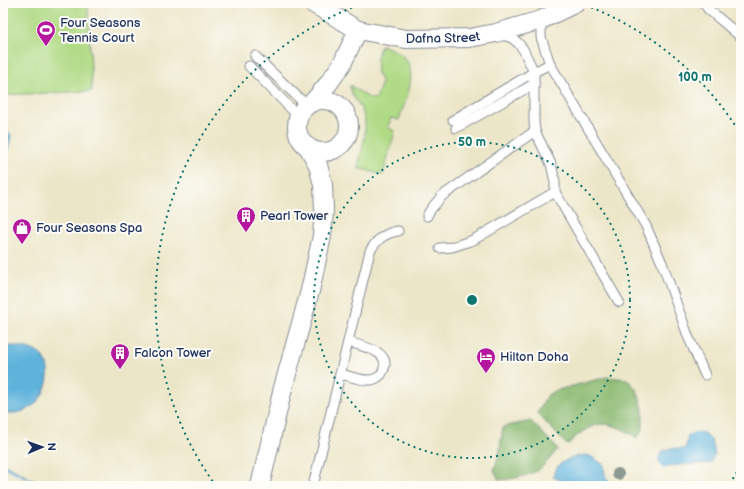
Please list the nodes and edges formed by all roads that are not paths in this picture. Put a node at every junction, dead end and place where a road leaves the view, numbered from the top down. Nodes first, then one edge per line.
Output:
1 (312, 3) edge
2 (576, 3) edge
3 (704, 3) edge
4 (541, 20) junction
5 (358, 30) junction
6 (496, 33) junction
7 (741, 37) edge
8 (255, 56) dead end
9 (342, 64) junction
10 (550, 64) junction
11 (249, 66) dead end
12 (534, 72) junction
13 (534, 84) junction
14 (306, 108) junction
15 (342, 108) junction
16 (535, 131) junction
17 (308, 147) junction
18 (335, 149) junction
19 (323, 185) junction
20 (555, 192) junction
21 (427, 216) dead end
22 (398, 231) dead end
23 (440, 248) dead end
24 (619, 302) dead end
25 (348, 342) junction
26 (340, 374) junction
27 (706, 375) dead end
28 (260, 486) edge
29 (313, 486) edge

1 - 5 street, Dafna Street
2 - 4 street, Dafna Street
3 - 7 lane
4 - 6 street, Dafna Street
4 - 10 lane
5 - 6 street, Dafna Street
5 - 9 street
6 - 12 lane
8 - 14 lane
9 - 14 street
9 - 15 street
10 - 12 lane
10 - 27 lane
11 - 14 lane
12 - 13 lane
12 - 13 lane
13 - 16 lane
14 - 15 street
14 - 17 street
15 - 18 street
16 - 20 lane
16 - 21 lane
17 - 18 street
17 - 19 street
18 - 19 street
19 - 28 street
20 - 23 lane
20 - 24 lane
22 - 25 lane
25 - 26 lane
25 - 26 lane
26 - 29 lane

